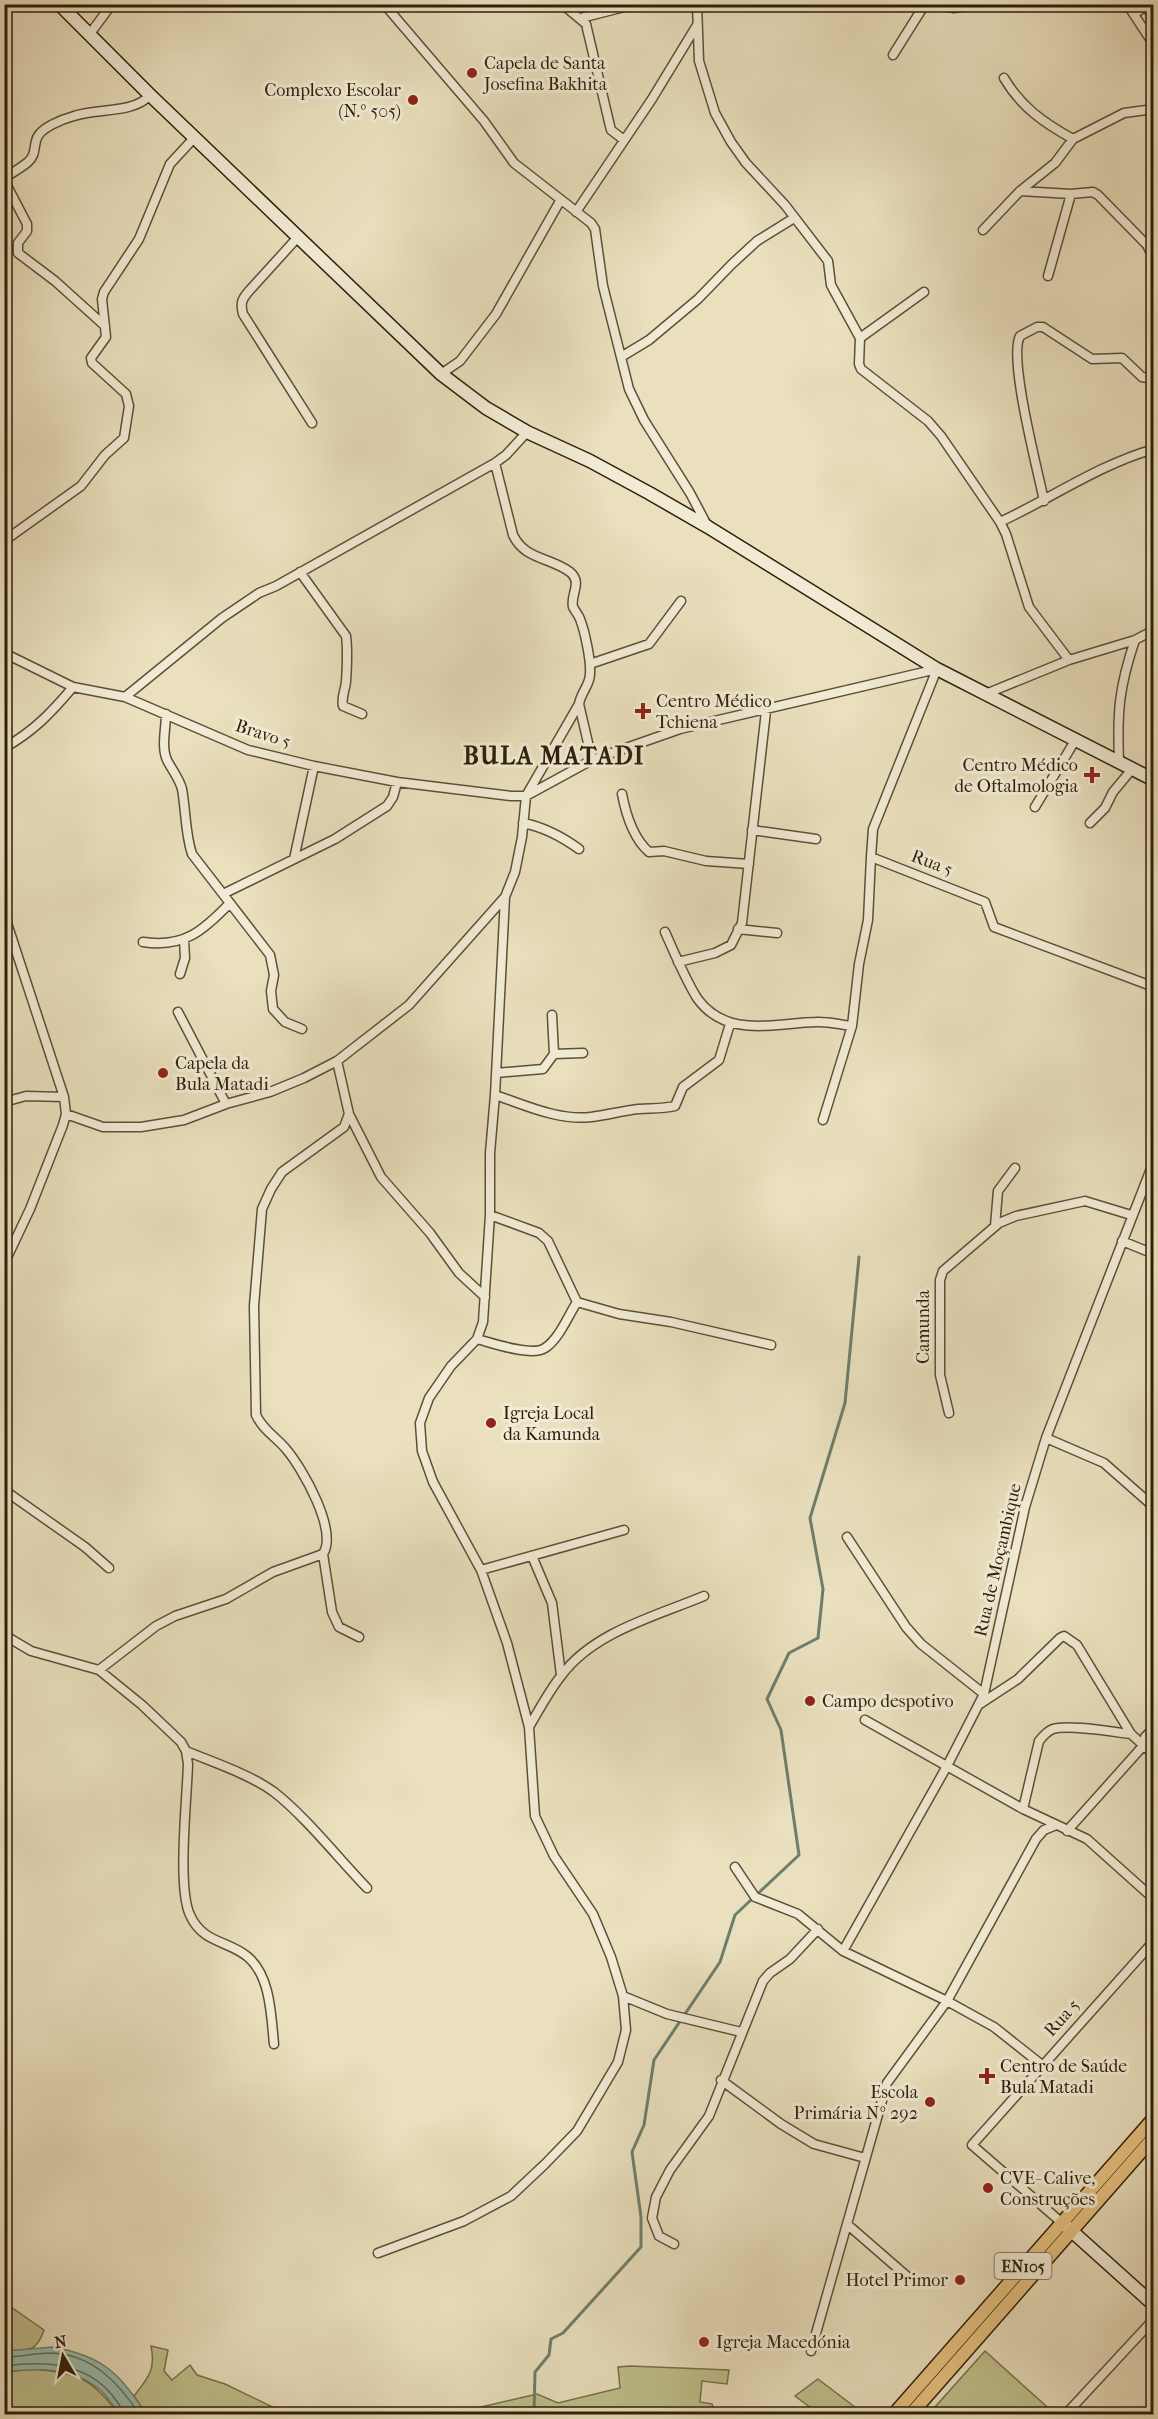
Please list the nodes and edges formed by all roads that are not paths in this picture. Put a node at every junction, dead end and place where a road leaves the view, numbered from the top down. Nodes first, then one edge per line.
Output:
1 (59, 4) edge
2 (112, 4) edge
3 (384, 4) edge
4 (562, 4) edge
5 (636, 4) edge
6 (697, 4) edge
7 (925, 4) edge
8 (935, 4) edge
9 (981, 4) edge
10 (1127, 4) edge
11 (1146, 6) edge
12 (1136, 14) junction
13 (1154, 15) edge
14 (581, 18) junction
15 (698, 25) junction
16 (89, 34) junction
17 (1154, 45) edge
18 (893, 55) dead end
19 (1004, 78) dead end
20 (150, 95) junction
21 (1154, 110) edge
22 (194, 138) junction
23 (1073, 139) junction
24 (624, 141) junction
25 (4, 179) edge
26 (1020, 191) junction
27 (1071, 194) junction
28 (560, 201) junction
29 (576, 212) junction
30 (794, 218) junction
31 (983, 230) dead end
32 (298, 237) junction
33 (1154, 259) edge
34 (1048, 276) dead end
35 (924, 292) dead end
36 (105, 326) junction
37 (860, 338) junction
38 (621, 357) junction
39 (441, 374) junction
40 (1154, 379) edge
41 (312, 423) dead end
42 (527, 432) junction
43 (1154, 449) edge
44 (495, 463) junction
45 (1044, 501) junction
46 (1000, 522) junction
47 (708, 527) junction
48 (4, 541) edge
49 (300, 572) junction
50 (681, 601) dead end
51 (1154, 630) edge
52 (1135, 640) junction
53 (4, 653) edge
54 (1069, 660) junction
55 (590, 664) junction
56 (937, 669) junction
57 (73, 687) junction
58 (988, 693) junction
59 (125, 698) junction
60 (579, 704) junction
61 (765, 711) junction
62 (166, 714) junction
63 (362, 714) dead end
64 (1076, 739) junction
65 (4, 748) edge
66 (592, 760) junction
67 (1119, 761) junction
68 (314, 766) junction
69 (1133, 768) junction
70 (1154, 780) edge
71 (397, 782) junction
72 (622, 794) dead end
73 (526, 796) junction
74 (1035, 807) dead end
75 (523, 823) junction
76 (1090, 823) dead end
77 (752, 830) junction
78 (816, 839) dead end
79 (579, 849) dead end
80 (871, 857) junction
81 (294, 859) junction
82 (749, 864) junction
83 (223, 894) junction
84 (504, 897) junction
85 (230, 903) junction
86 (4, 914) edge
87 (738, 929) junction
88 (665, 932) dead end
89 (777, 933) dead end
90 (184, 940) junction
91 (143, 942) dead end
92 (678, 962) junction
93 (180, 974) dead end
94 (1154, 987) edge
95 (178, 1011) dead end
96 (552, 1015) dead end
97 (730, 1024) junction
98 (852, 1026) junction
99 (303, 1029) dead end
100 (583, 1053) dead end
101 (554, 1054) junction
102 (337, 1061) junction
103 (496, 1073) junction
104 (495, 1095) junction
105 (64, 1097) junction
106 (4, 1102) edge
107 (226, 1104) junction
108 (349, 1113) junction
109 (66, 1114) junction
110 (823, 1120) dead end
111 (1154, 1161) edge
112 (1015, 1168) dead end
113 (490, 1215) junction
114 (1131, 1215) junction
115 (995, 1226) junction
116 (1122, 1241) junction
117 (1154, 1254) edge
118 (4, 1264) edge
119 (485, 1297) junction
120 (577, 1302) junction
121 (477, 1339) junction
122 (771, 1345) dead end
123 (949, 1413) dead end
124 (1046, 1438) junction
125 (4, 1490) edge
126 (1154, 1507) edge
127 (624, 1530) dead end
128 (847, 1537) dead end
129 (323, 1554) junction
130 (532, 1556) junction
131 (110, 1568) dead end
132 (481, 1570) junction
133 (704, 1596) dead end
134 (4, 1635) edge
135 (360, 1637) dead end
136 (99, 1670) junction
137 (561, 1675) junction
138 (984, 1694) junction
139 (980, 1705) junction
140 (865, 1720) dead end
141 (530, 1727) junction
142 (1154, 1728) edge
143 (1131, 1734) junction
144 (1143, 1746) junction
145 (186, 1752) junction
146 (1154, 1755) edge
147 (947, 1766) junction
148 (1023, 1809) junction
149 (1054, 1826) junction
150 (1067, 1831) junction
151 (735, 1867) dead end
152 (367, 1888) dead end
153 (1154, 1899) edge
154 (819, 1929) junction
155 (1154, 1941) edge
156 (843, 1952) junction
157 (623, 1996) junction
158 (948, 2001) junction
159 (741, 2032) junction
160 (274, 2044) dead end
161 (1042, 2065) junction
162 (721, 2080) junction
163 (1154, 2118) edge
164 (1154, 2137) edge
165 (865, 2158) junction
166 (1061, 2222) junction
167 (848, 2225) junction
168 (1073, 2232) junction
169 (674, 2244) dead end
170 (378, 2253) dead end
171 (909, 2278) dead end
172 (1154, 2305) edge
173 (1154, 2319) edge
174 (811, 2351) dead end
175 (894, 2415) edge
176 (911, 2415) edge
177 (1066, 2415) edge

1 - 16 main road
2 - 16 street
3 - 28 street
4 - 14 street
5 - 14 street
6 - 15 street
7 - 18 street
8 - 9 street
10 - 12 street
11 - 12 street
11 - 13 street
12 - 17 street
14 - 24 street
15 - 24 street
15 - 30 street
16 - 20 main road
19 - 23 street
20 - 22 main road
20 - 25 street
21 - 23 street
22 - 32 main road
22 - 36 street
23 - 26 street
24 - 29 street
25 - 36 street
26 - 27 street
26 - 31 street
27 - 33 street
27 - 34 street
28 - 29 street
28 - 39 street
29 - 38 street
30 - 37 street
30 - 38 street
32 - 39 main road
32 - 41 street
35 - 37 street
36 - 48 street
37 - 46 street
38 - 47 street
39 - 42 main road
40 - 45 street
42 - 44 street
42 - 47 main road
43 - 45 street
44 - 49 street
44 - 55 street
45 - 46 street
46 - 54 street
47 - 56 main road
49 - 59 street
49 - 63 street
50 - 55 street
51 - 52 street
52 - 54 street
52 - 67 street
53 - 57 street, Bravo 5
54 - 58 street
55 - 60 street
56 - 58 main road
56 - 61 street
56 - 80 street
57 - 59 street, Bravo 5
57 - 65 street
58 - 64 main road
59 - 62 street, Bravo 5
60 - 66 street
60 - 73 street
61 - 66 street
61 - 77 street
62 - 68 street, Bravo 5
62 - 83 street
64 - 67 main road
64 - 74 street
66 - 73 street
67 - 69 main road
68 - 71 street, Bravo 5
68 - 81 street
69 - 70 main road
69 - 76 street
71 - 73 street, Bravo 5
71 - 81 street
72 - 82 street
73 - 75 street
75 - 79 street
75 - 84 street
77 - 78 street
77 - 82 street
80 - 94 street, Rua 5
80 - 98 street
81 - 83 street
82 - 87 street
83 - 85 street
84 - 102 street
84 - 103 street
85 - 90 street
85 - 99 street
86 - 105 street
87 - 89 street
87 - 92 street
88 - 92 street
90 - 91 street
90 - 93 street
92 - 97 street
95 - 107 street
96 - 101 street
97 - 98 street
97 - 104 street
98 - 110 street
100 - 101 street
101 - 103 street
102 - 107 street
102 - 108 street
103 - 104 street
104 - 113 street
105 - 106 street
105 - 109 street
107 - 109 street
108 - 119 street
108 - 129 street
109 - 118 street
111 - 114 street, Rua de Moçambique
112 - 115 street
113 - 119 street
113 - 120 street
114 - 115 street, Camunda
114 - 116 street, Rua de Moçambique
115 - 123 street, Camunda
116 - 117 street
116 - 124 street, Rua de Moçambique
119 - 121 street
120 - 121 street
120 - 122 street
121 - 132 street
124 - 126 street
124 - 138 street, Rua de Moçambique
125 - 131 street
127 - 130 street
128 - 138 street
129 - 135 street
129 - 136 street
130 - 132 street
130 - 137 street
132 - 141 street
133 - 137 street
134 - 136 street
136 - 145 street
137 - 141 street
138 - 139 street, Rua de Moçambique
139 - 143 street
139 - 147 street, Rua de Moçambique
140 - 147 street
141 - 157 street
142 - 144 street
143 - 144 street
143 - 148 street
144 - 146 street
144 - 150 street
145 - 152 street
145 - 160 street
147 - 148 street
147 - 156 street, Rua de Moçambique
148 - 149 street
149 - 150 street
149 - 158 street
150 - 153 street
151 - 154 street
154 - 156 street
154 - 159 street
155 - 161 street, Rua 5
156 - 158 street
157 - 159 street
157 - 170 street
158 - 161 street
158 - 165 street
159 - 162 street
161 - 166 street, Rua 5
162 - 165 street
162 - 169 street
163 - 166 main road, EN105
164 - 168 main road, EN105
165 - 167 street
166 - 168 main road
166 - 175 main road, EN105
167 - 171 street
167 - 174 street
168 - 172 main road
168 - 176 main road, EN105
173 - 177 street

